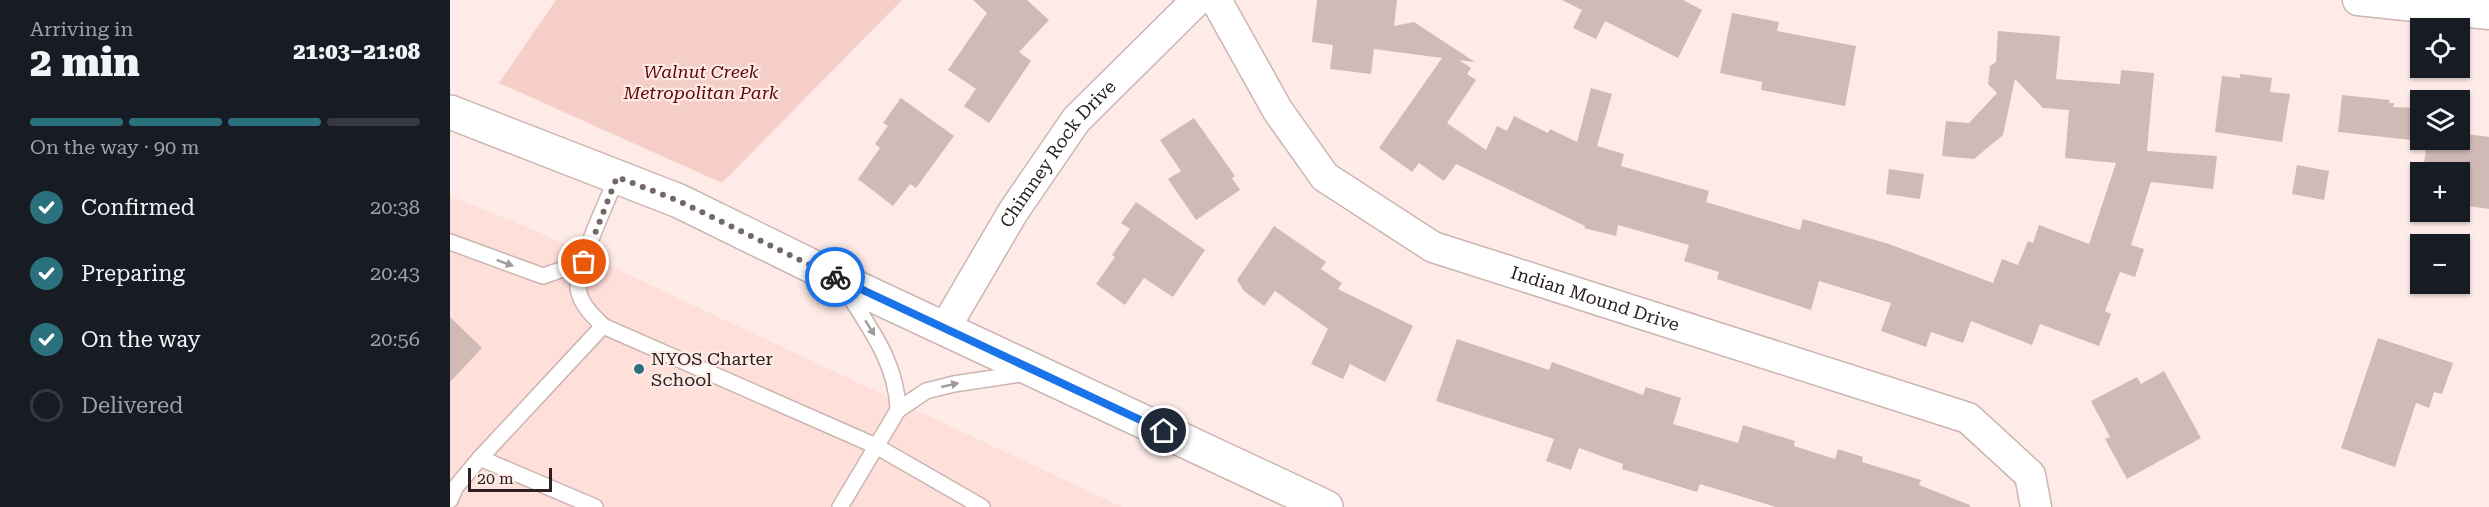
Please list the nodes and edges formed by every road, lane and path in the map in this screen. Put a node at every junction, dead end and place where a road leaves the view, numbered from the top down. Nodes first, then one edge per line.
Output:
1 (1197, 0) edge
2 (1216, 0) edge
3 (2358, 0) edge
4 (2489, 14) edge
5 (450, 112) edge
6 (617, 177) junction
7 (450, 242) edge
8 (584, 262) junction
9 (838, 279) junction
10 (603, 326) junction
11 (945, 328) junction
12 (1038, 372) junction
13 (898, 410) junction
14 (876, 446) junction
15 (480, 458) junction
16 (450, 500) edge
17 (1315, 505) edge
18 (595, 507) edge
19 (840, 507) edge
20 (982, 507) edge
21 (2036, 507) edge

1 - 11 street, Chimney Rock Drive
2 - 21 street, Indian Mound Drive
3 - 4 street
5 - 6 main road
6 - 8 lane
6 - 9 main road
7 -> 8 lane
8 - 10 lane
9 - 11 main road
9 -> 13 lane
10 - 14 lane
10 - 15 lane
11 - 12 main road
13 -> 12 lane
12 - 17 main road
13 - 14 lane
14 - 19 lane
14 - 20 lane
15 - 16 lane
15 - 18 lane

